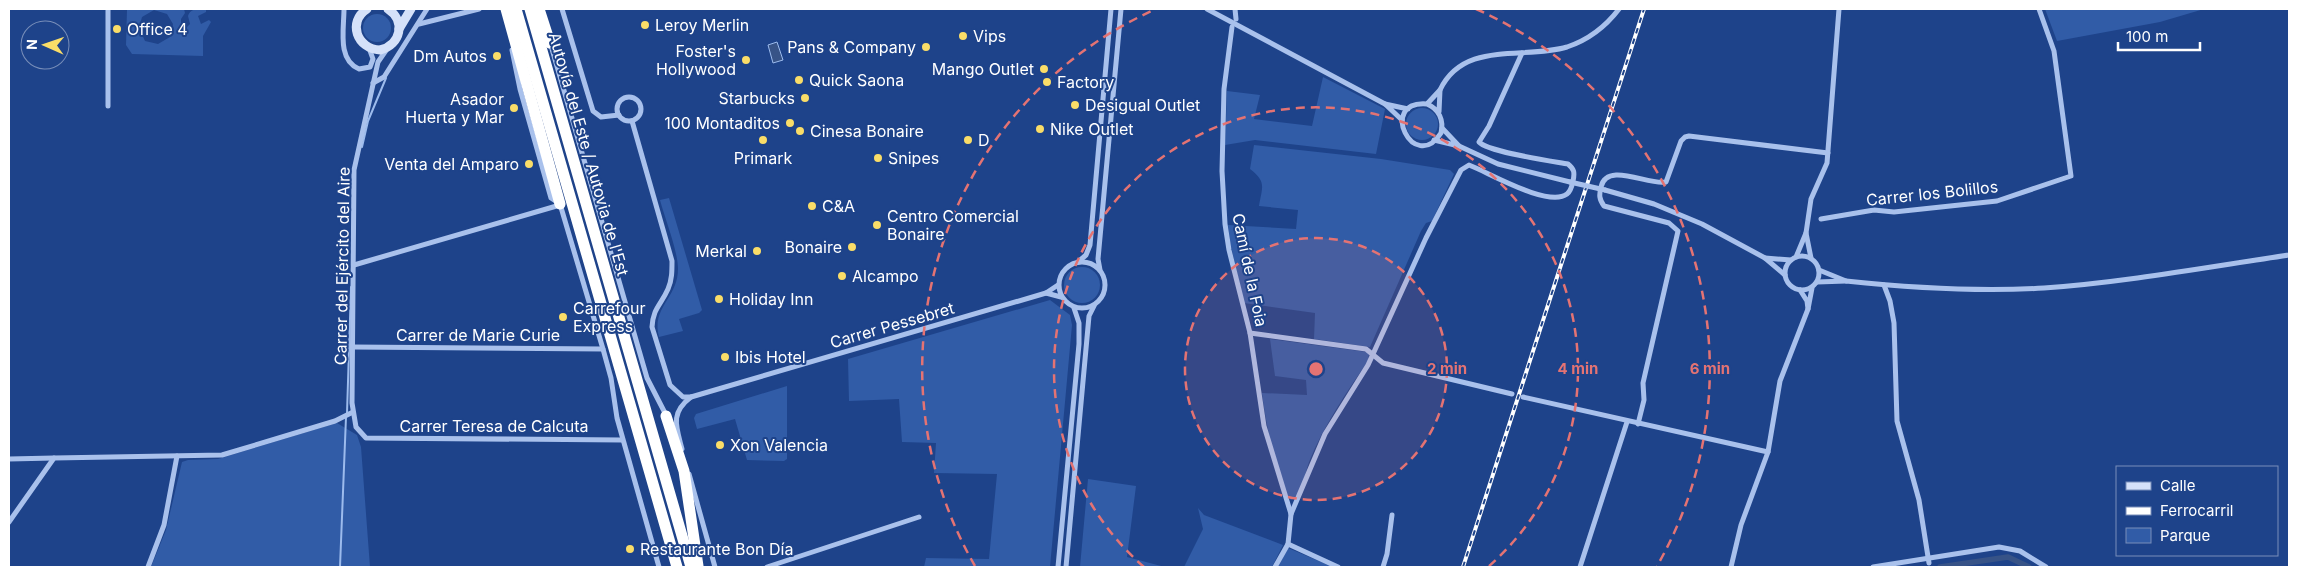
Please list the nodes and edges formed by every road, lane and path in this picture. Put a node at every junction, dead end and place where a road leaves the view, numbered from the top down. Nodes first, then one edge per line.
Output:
1 (108, 9) edge
2 (344, 9) edge
3 (405, 9) edge
4 (411, 9) edge
5 (427, 9) edge
6 (479, 9) edge
7 (501, 9) edge
8 (507, 9) edge
9 (516, 9) edge
10 (530, 9) edge
11 (539, 9) edge
12 (543, 9) edge
13 (562, 9) edge
14 (1111, 9) edge
15 (1121, 9) edge
16 (1207, 9) edge
17 (1235, 9) edge
18 (1619, 9) edge
19 (1838, 9) edge
20 (2039, 9) edge
21 (362, 11) edge
22 (391, 11) edge
23 (1236, 19) dead end
24 (419, 24) junction
25 (1232, 27) dead end
26 (399, 30) junction
27 (550, 43) junction
28 (389, 46) junction
29 (372, 49) junction
30 (1522, 53) junction
31 (378, 62) junction
32 (373, 83) junction
33 (1440, 90) junction
34 (1385, 104) junction
35 (1427, 104) junction
36 (108, 106) dead end
37 (1408, 109) junction
38 (1438, 112) junction
39 (619, 115) junction
40 (1402, 120) junction
41 (632, 121) junction
42 (1442, 128) junction
43 (1434, 140) junction
44 (1459, 146) junction
45 (1828, 153) junction
46 (566, 203) junction
47 (1821, 219) dead end
48 (1806, 233) junction
49 (2289, 255) edge
50 (1765, 258) junction
51 (1794, 258) junction
52 (1811, 258) junction
53 (1078, 262) junction
54 (354, 265) junction
55 (1100, 270) junction
56 (1819, 270) junction
57 (1785, 275) junction
58 (1846, 281) junction
59 (1817, 282) junction
60 (1058, 285) junction
61 (1884, 285) junction
62 (1812, 287) junction
63 (1800, 290) junction
64 (1046, 293) junction
65 (1061, 297) junction
66 (1094, 306) junction
67 (1074, 308) junction
68 (1808, 309) junction
69 (1250, 333) junction
70 (353, 347) junction
71 (603, 349) junction
72 (1374, 354) junction
73 (1512, 394) dead end
74 (691, 397) junction
75 (1523, 397) dead end
76 (353, 412) junction
77 (666, 416) junction
78 (1627, 422) junction
79 (1638, 424) junction
80 (366, 438) joint
81 (622, 440) junction
82 (681, 445) junction
83 (1768, 452) junction
84 (177, 456) junction
85 (54, 458) junction
86 (9, 459) edge
87 (1291, 514) junction
88 (1392, 515) dead end
89 (919, 517) dead end
90 (9, 522) edge
91 (1288, 544) junction
92 (1930, 560) junction
93 (148, 567) edge
94 (659, 567) edge
95 (677, 567) edge
96 (691, 567) edge
97 (698, 567) edge
98 (716, 567) edge
99 (768, 567) edge
100 (1058, 567) edge
101 (1066, 567) edge
102 (1275, 567) edge
103 (1338, 567) edge
104 (1383, 567) edge
105 (1580, 567) edge
106 (1731, 567) edge
107 (1873, 567) edge
108 (2046, 567) edge

1 - 36 street
2 - 29 street
3 - 22 main road
4 - 26 main road
5 - 24 street
6 - 24 street
7 - 46 street
8 - 46 highway
9 - 46 highway, Autovía del Este / Autovia de l'Est
10 - 96 highway, Autovía del Este / Autovia de l'Est
11 - 27 highway
12 - 27 street
13 - 39 street
14 - 53 street
15 - 55 street
16 - 34 street
17 - 23 street
18 - 30 street
19 - 45 street
20 - 47 street, Carrer los Bolillos
21 - 29 main road
22 - 26 main road
24 - 32 street
25 - 69 street, Camí de la Foia
26 - 28 main road
27 - 77 street
28 - 29 main road
28 - 31 street
29 - 31 street
30 - 33 street
30 - 72 street
31 - 32 street, Carrer del Ejército del Aire
32 - 54 street, Carrer del Ejército del Aire
33 - 35 street
33 - 38 street
34 - 37 street
34 - 40 street
35 - 37 street
35 - 38 street
37 - 40 street
38 - 42 street
39 - 41 street
39 - 41 street
40 - 43 street
41 - 74 street
42 - 43 street
42 - 44 street
43 - 44 street
44 - 50 street, bridge
45 - 48 street
45 - 79 street
46 - 54 street
46 - 71 street
46 - 95 highway, Autovía del Este / Autovia de l'Est
48 - 51 street
48 - 52 street
49 - 61 street
50 - 51 street
50 - 57 street
51 - 52 street
51 - 57 street
52 - 56 street
53 - 55 street
53 - 60 street
54 - 70 street, Carrer del Ejército del Aire
55 - 66 street
56 - 58 street
56 - 59 street
57 - 63 street
58 - 59 street
58 - 61 street
59 - 62 street
60 - 64 street, Carrer Pessebret
60 - 65 street
61 - 92 street
62 - 63 street
62 - 68 street
63 - 68 street
64 - 65 street
64 - 74 street, Carrer Pessebret
65 - 67 street
66 - 67 street
66 - 101 street
67 - 100 street
68 - 83 street
69 - 72 street
69 - 87 street, Camí de la Foia
70 - 71 street, Carrer de Marie Curie
70 - 76 street, Carrer del Ejército del Aire
71 - 81 street
72 - 73 street
72 - 87 street
74 - 82 street
75 - 78 street
76 - 80 street, Carrer del Ejército del Aire
76 - 84 street
77 - 82 street
77 - 97 highway
78 - 79 street
78 - 105 street
79 - 83 street
80 - 81 street, Carrer Teresa de Calcuta
81 - 94 street
82 - 98 street
83 - 106 street
84 - 85 street
84 - 93 street
85 - 86 street
85 - 90 street
87 - 91 street
88 - 104 street
89 - 99 street
91 - 102 street
91 - 103 street
92 - 107 street
92 - 108 street

